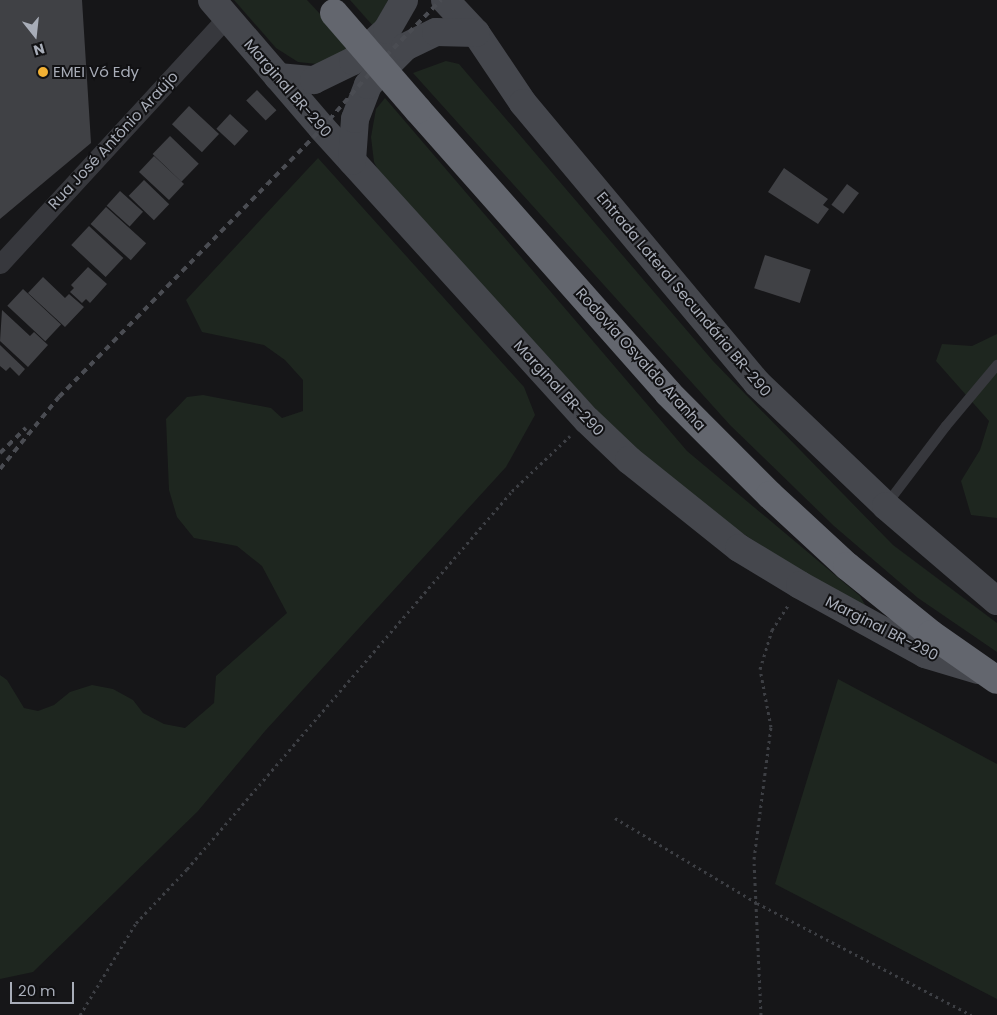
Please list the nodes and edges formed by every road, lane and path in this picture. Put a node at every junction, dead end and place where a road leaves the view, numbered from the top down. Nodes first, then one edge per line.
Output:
1 (404, 0) edge
2 (445, 0) edge
3 (328, 6) edge
4 (219, 8) edge
5 (476, 32) junction
6 (278, 77) junction
7 (352, 161) junction
8 (0, 264) edge
9 (997, 365) edge
10 (587, 420) junction
11 (886, 506) junction
12 (800, 585) junction
13 (997, 601) edge
14 (992, 676) edge
15 (615, 818) dead end
16 (757, 903) junction
17 (80, 1015) edge
18 (761, 1015) edge
19 (971, 1015) edge

1 - 6 main road
2 - 5 main road, Entrada Lateral Secundária BR-290
3 - 14 highway, Rodovia Osvaldo Aranha, bridge
4 - 6 main road, Marginal BR-290
4 - 8 street, Rua José Antônio Araújo
5 - 7 main road
5 - 11 main road, Entrada Lateral Secundária BR-290
6 - 7 main road, Marginal BR-290
7 - 10 main road, Marginal BR-290
9 - 11 lane
10 - 12 main road, Marginal BR-290
10 - 17 path
11 - 13 main road, Entrada Lateral Secundária BR-290
12 - 14 main road, Marginal BR-290
12 - 16 path
15 - 16 path
16 - 18 path
16 - 19 path

